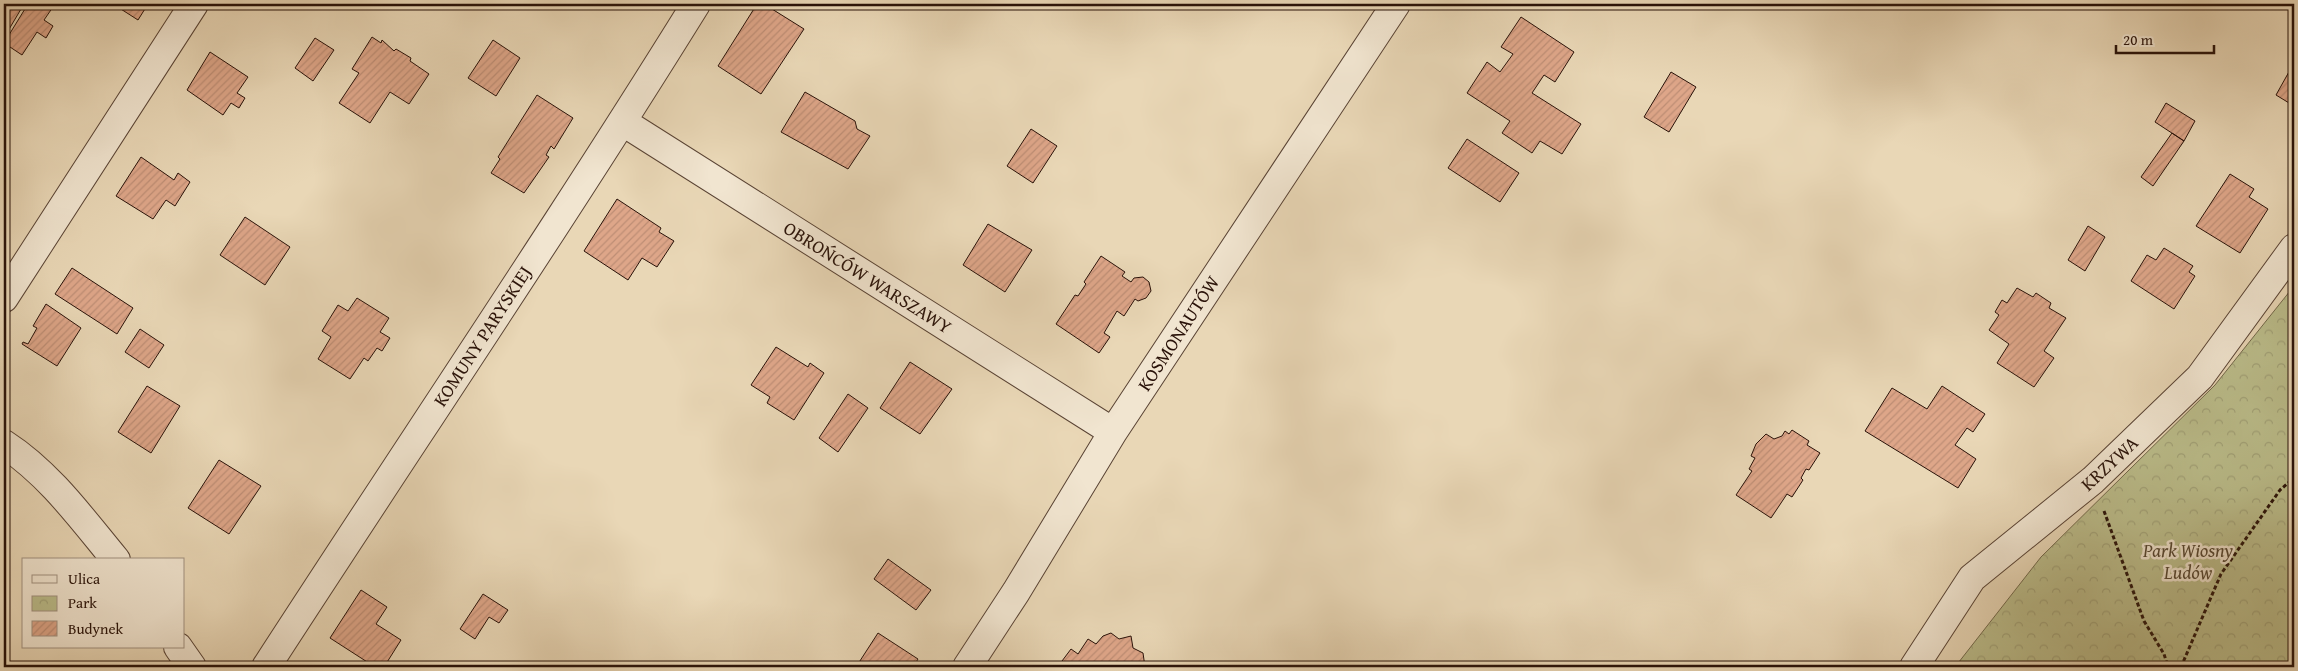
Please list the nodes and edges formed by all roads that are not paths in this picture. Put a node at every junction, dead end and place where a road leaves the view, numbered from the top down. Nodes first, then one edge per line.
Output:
1 (194, 4) edge
2 (696, 4) edge
3 (1396, 4) edge
4 (623, 122) junction
5 (2294, 248) edge
6 (4, 298) edge
7 (1113, 432) junction
8 (4, 444) edge
9 (114, 558) edge
10 (179, 648) edge
11 (192, 667) edge
12 (266, 667) edge
13 (967, 667) edge
14 (1914, 667) edge

1 - 6 street
2 - 4 street, KOMUNY PARYSKIEJ
3 - 7 street, KOSMONAUTÓW
4 - 7 street, OBROŃCÓW WARSZAWY
4 - 12 street, KOMUNY PARYSKIEJ
5 - 14 street, KRZYWA
7 - 13 street, KOSMONAUTÓW
8 - 9 street
10 - 11 street

